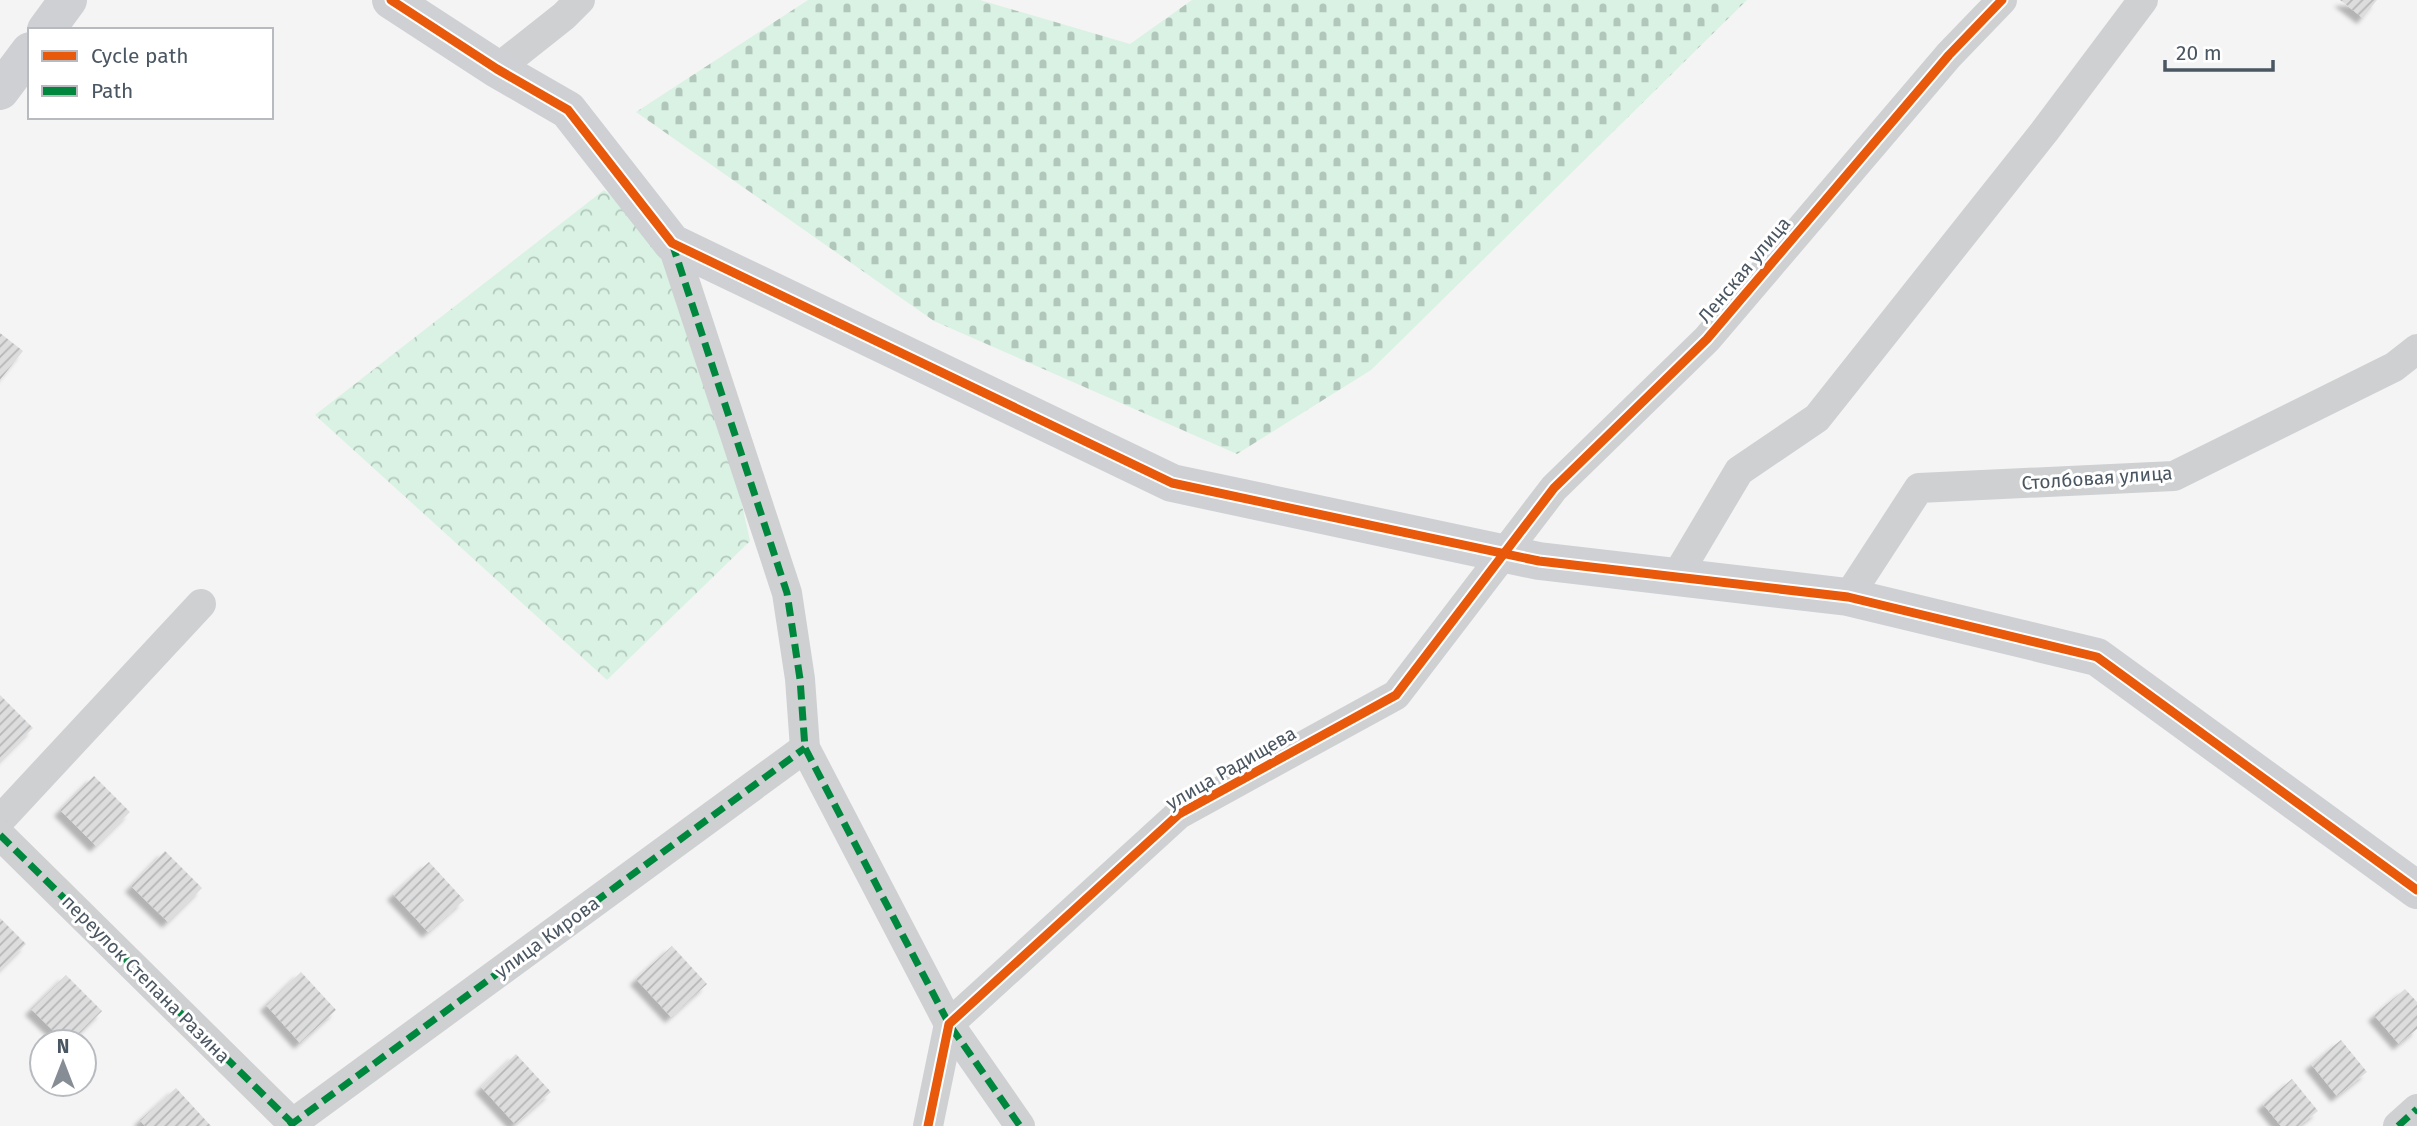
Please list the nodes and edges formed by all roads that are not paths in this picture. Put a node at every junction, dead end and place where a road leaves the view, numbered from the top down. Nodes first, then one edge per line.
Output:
1 (67, 0) edge
2 (391, 0) edge
3 (580, 0) edge
4 (2001, 0) edge
5 (2143, 0) edge
6 (47, 28) edge
7 (28, 54) edge
8 (497, 69) junction
9 (0, 91) edge
10 (673, 243) junction
11 (2417, 349) edge
12 (1504, 553) junction
13 (1676, 578) junction
14 (1847, 597) junction
15 (201, 604) dead end
16 (805, 748) junction
17 (0, 820) edge
18 (0, 835) edge
19 (2417, 890) edge
20 (949, 1024) junction
21 (2417, 1110) edge
22 (290, 1124) edge
23 (928, 1126) edge
24 (1020, 1126) edge
25 (2398, 1126) edge

1 - 6 street
2 - 8 street
3 - 8 street
4 - 12 street, Ленская улица
5 - 13 street
7 - 9 street
8 - 10 street
10 - 12 street
10 - 16 street
11 - 14 street, Столбовая улица
12 - 13 street
12 - 20 street, улица Радищева
13 - 14 street
14 - 19 street
15 - 17 street
16 - 20 street
16 - 22 street, улица Кирова
18 - 22 street, переулок Степана Разина
20 - 23 street
20 - 24 street
21 - 25 street

